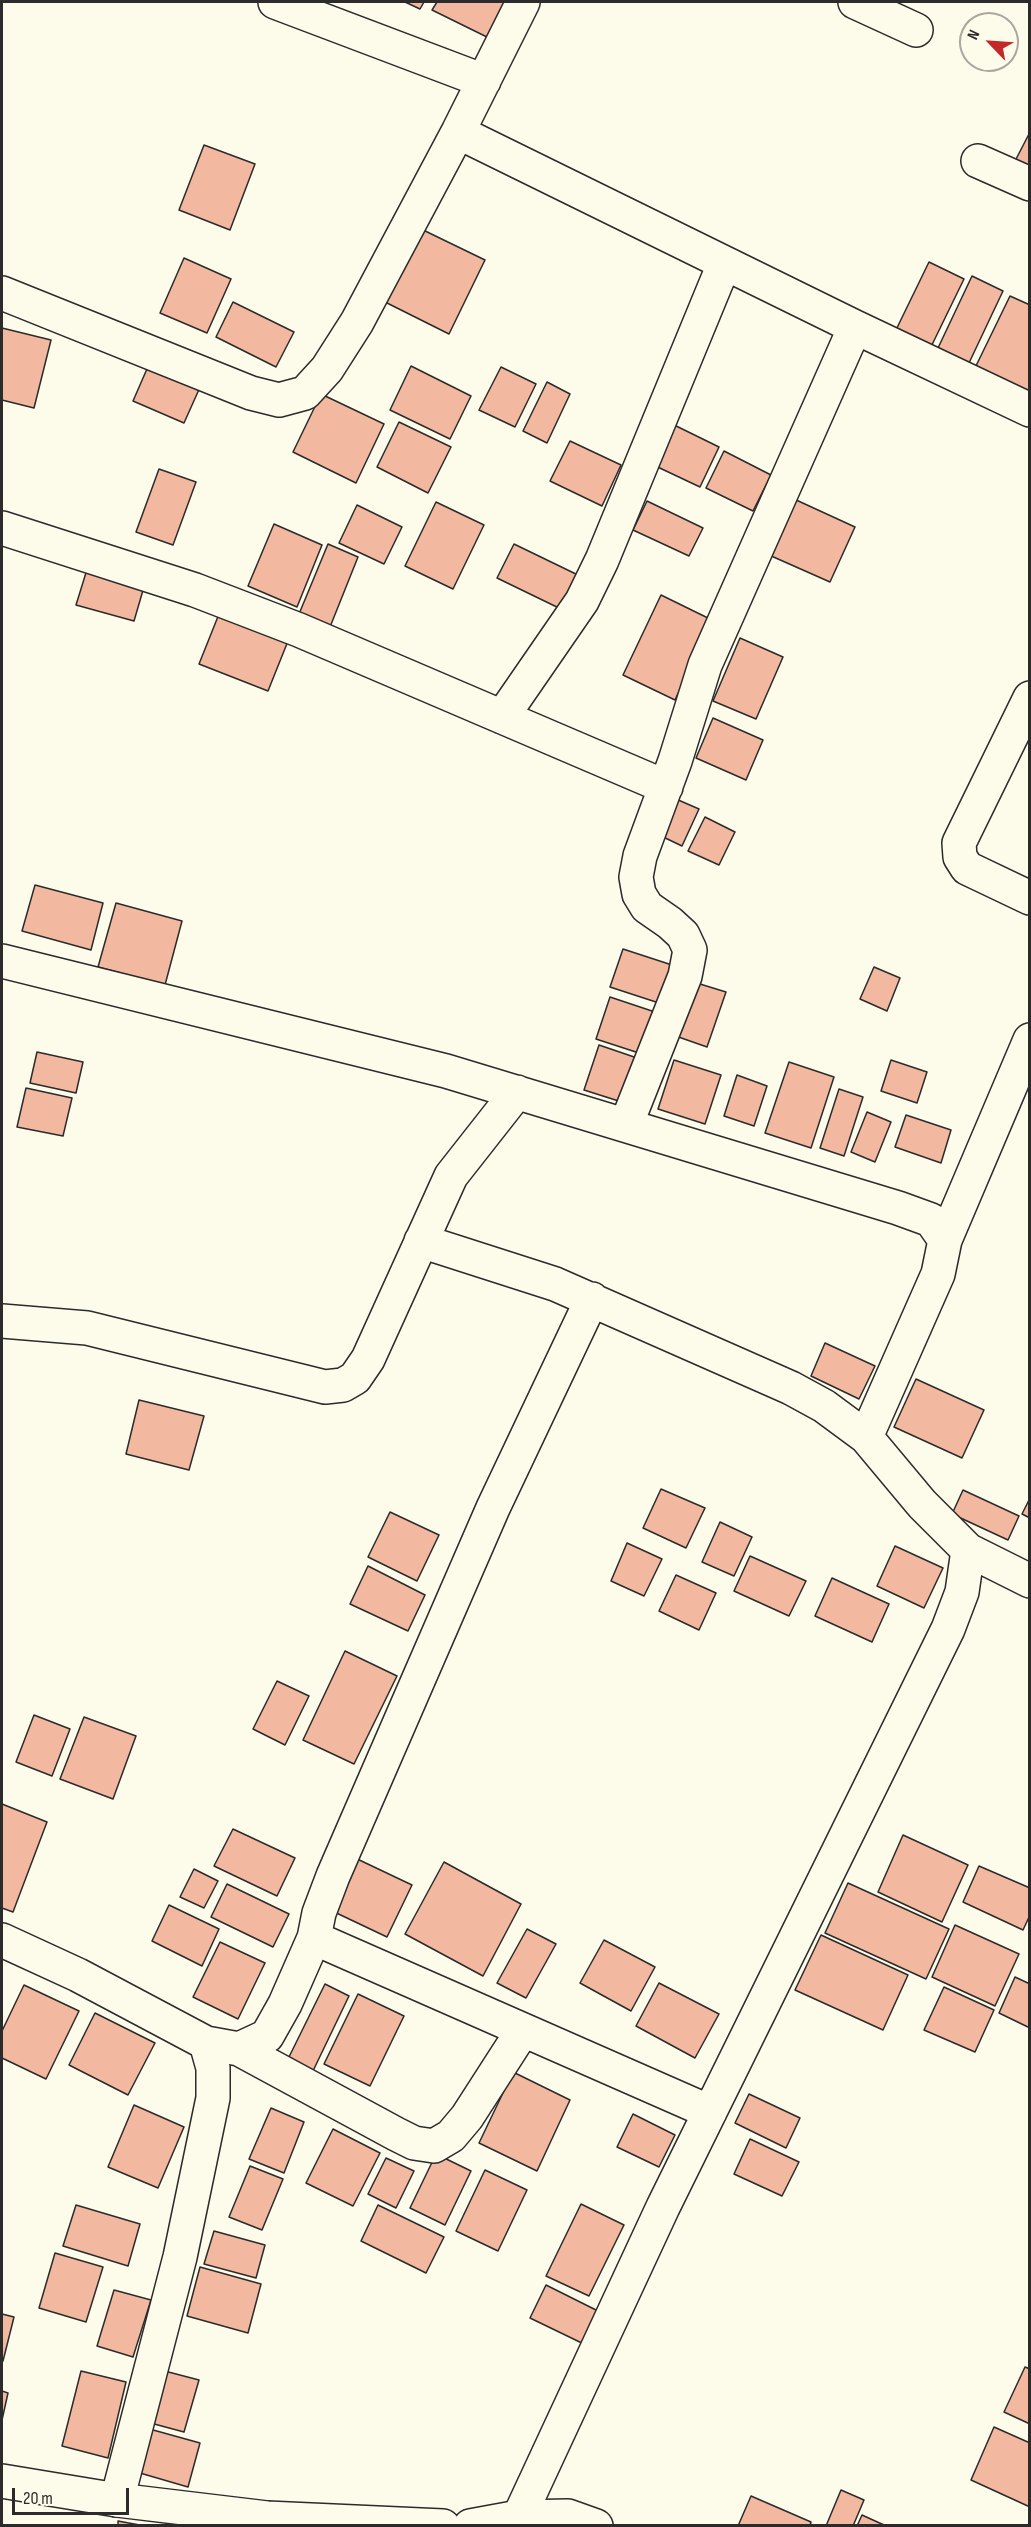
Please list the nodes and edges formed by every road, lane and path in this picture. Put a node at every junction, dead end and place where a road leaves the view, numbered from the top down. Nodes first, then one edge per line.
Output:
1 (275, 2) edge
2 (523, 2) edge
3 (855, 2) edge
4 (916, 30) dead end
5 (484, 81) junction
6 (458, 132) junction
7 (978, 161) dead end
8 (1029, 184) edge
9 (724, 264) junction
10 (2, 293) edge
11 (855, 327) junction
12 (1029, 410) edge
13 (2, 528) edge
14 (1029, 698) edge
15 (502, 717) junction
16 (666, 787) junction
17 (1029, 898) edge
18 (2, 961) edge
19 (1029, 1040) edge
20 (517, 1092) junction
21 (626, 1125) junction
22 (945, 1240) junction
23 (421, 1241) junction
24 (592, 1299) junction
25 (2, 1321) edge
26 (866, 1437) junction
27 (968, 1550) junction
28 (1029, 1581) edge
29 (314, 1938) junction
30 (2, 1940) edge
31 (523, 2030) junction
32 (206, 2043) junction
33 (238, 2049) junction
34 (710, 2112) junction
35 (2, 2481) edge
36 (117, 2500) junction
37 (519, 2517) junction
38 (577, 2522) edge
39 (443, 2526) edge
40 (470, 2526) edge

1 - 5 street
2 - 5 street
3 - 4 street
5 - 6 street
6 - 9 street
6 - 10 street
7 - 8 street
9 - 11 street
9 - 15 street
11 - 12 street
11 - 16 street
13 - 15 street
14 - 17 street
15 - 16 street
16 - 21 street
18 - 20 street
19 - 22 street
20 - 21 street
20 - 23 street
21 - 22 street
22 - 26 street
23 - 24 street
23 - 25 street
24 - 26 street
24 - 29 street
26 - 27 street
27 - 28 street
27 - 34 street
29 - 31 street
29 - 33 street
30 - 32 street
31 - 33 street
31 - 34 street
32 - 33 street
32 - 36 street
34 - 37 street
35 - 36 street
36 - 39 street
37 - 38 street
37 - 40 street

